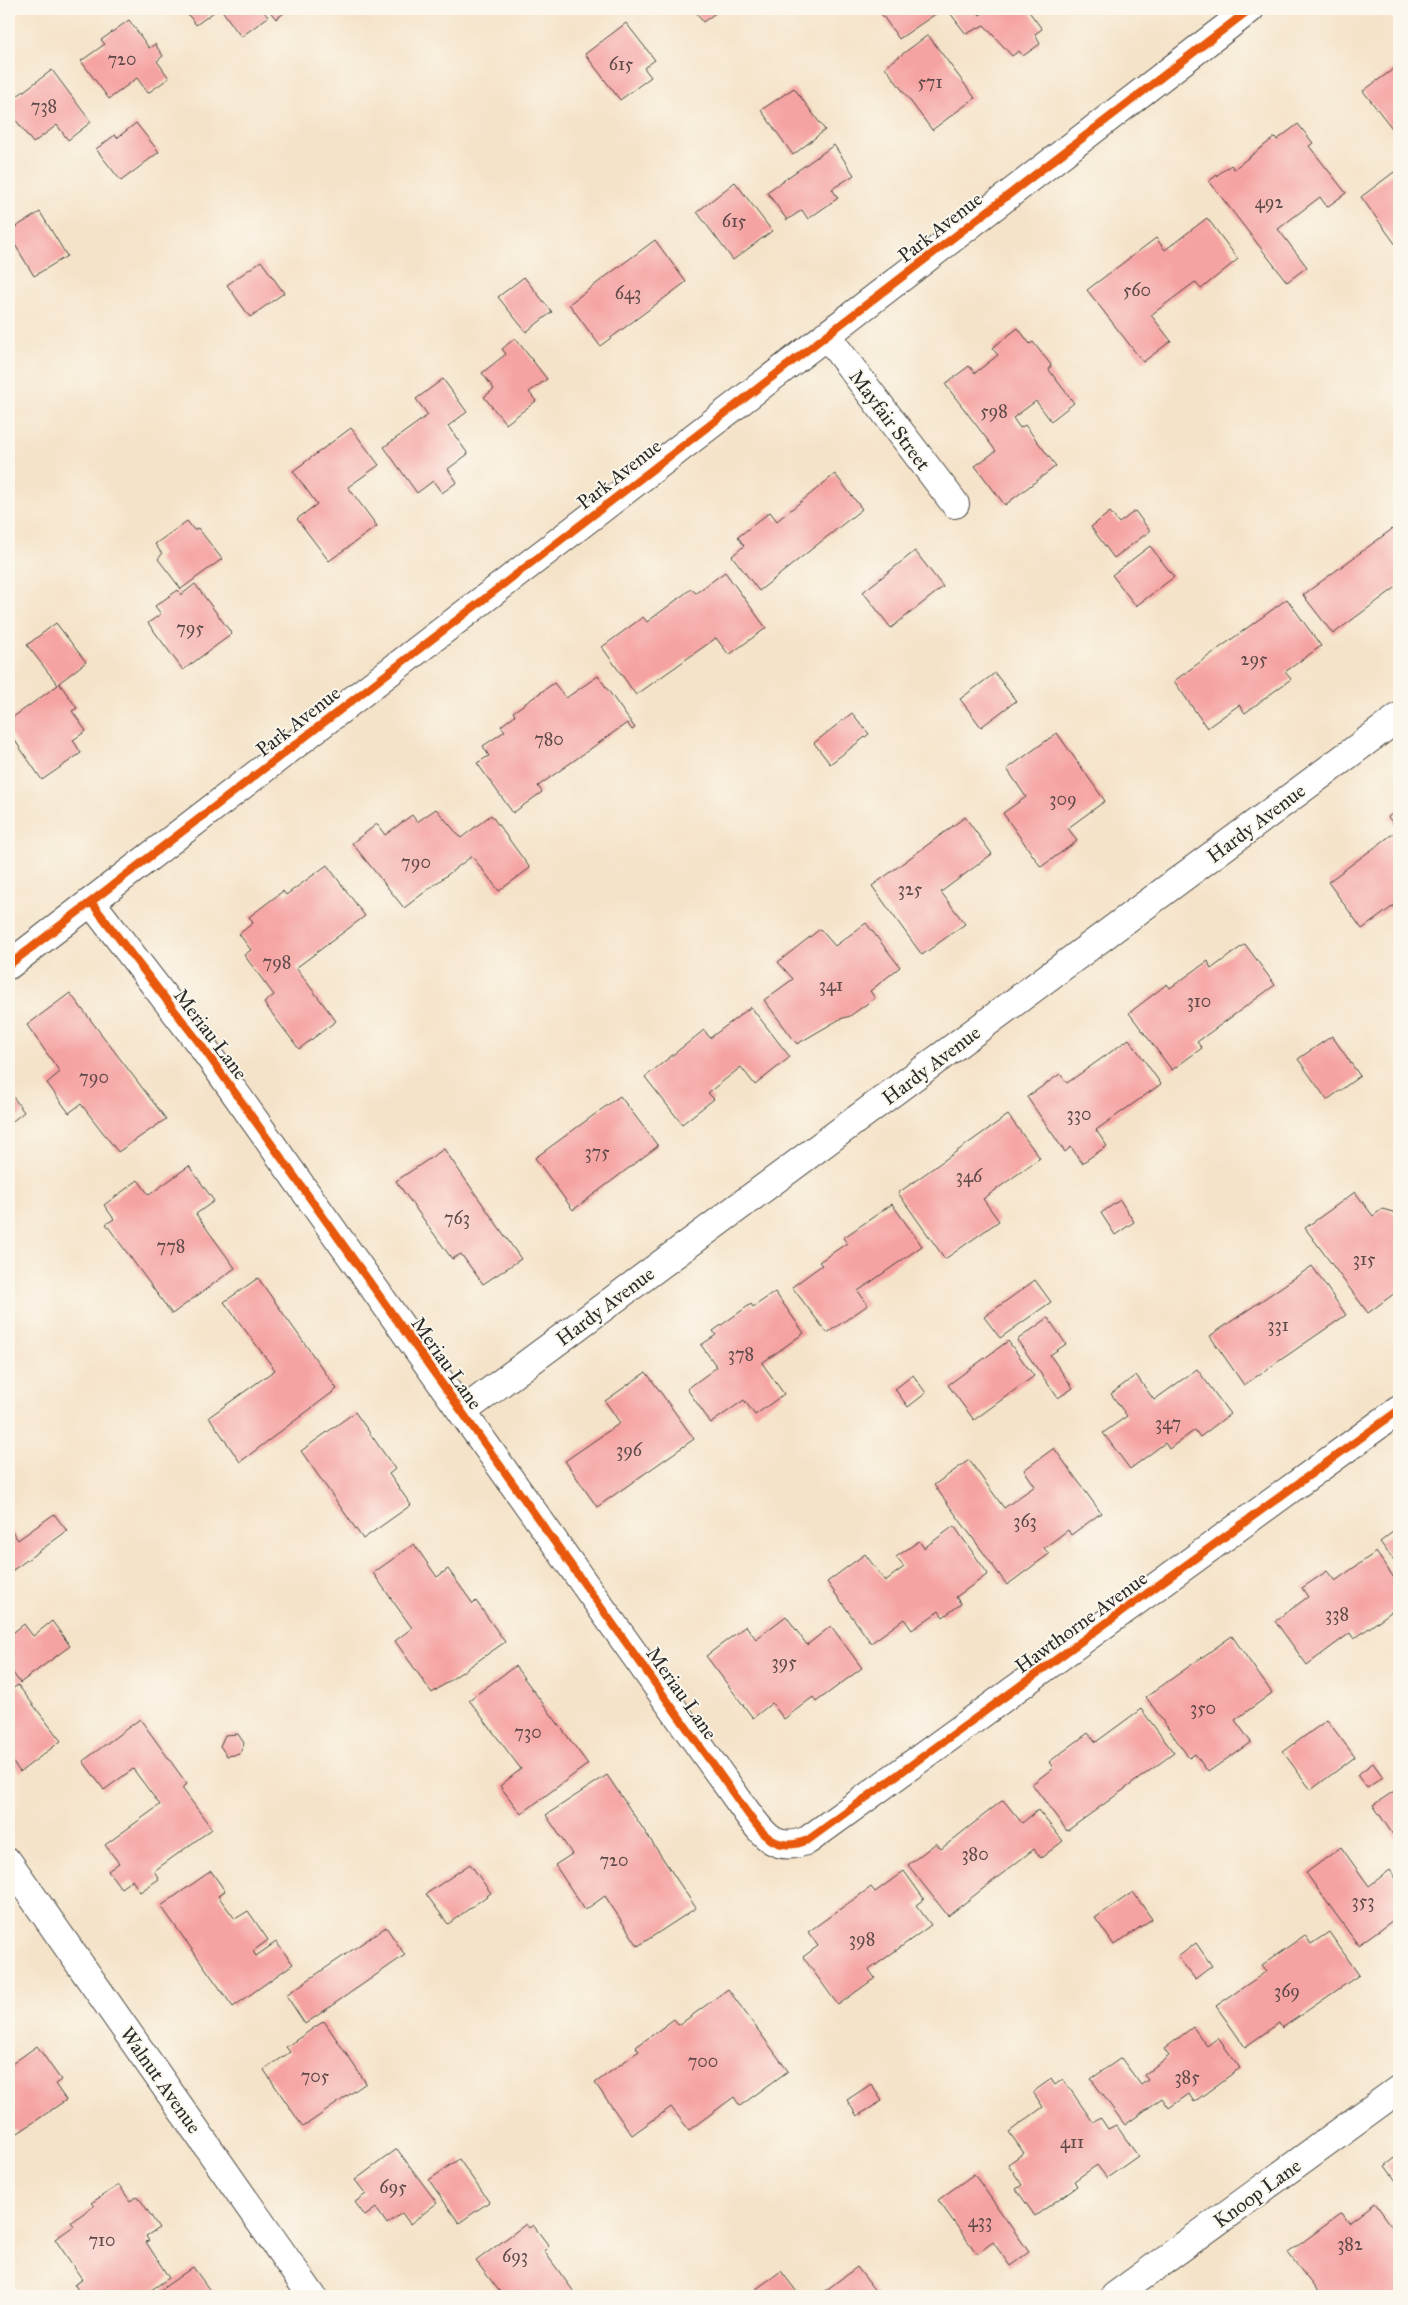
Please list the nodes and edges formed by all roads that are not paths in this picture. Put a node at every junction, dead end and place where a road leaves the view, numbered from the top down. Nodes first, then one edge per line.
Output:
1 (1250, 9) edge
2 (826, 335) junction
3 (954, 504) dead end
4 (1399, 718) edge
5 (91, 902) junction
6 (9, 965) edge
7 (1399, 1410) edge
8 (462, 1412) junction
9 (776, 1843) joint
10 (9, 1863) edge
11 (1399, 2089) edge
12 (312, 2296) edge
13 (1114, 2296) edge

1 - 2 street, Park Avenue
2 - 3 street, Mayfair Street
2 - 5 street, Park Avenue
4 - 8 street, Hardy Avenue
5 - 6 street, Park Avenue
5 - 8 street, Meriau Lane
7 - 9 street, Hawthorne Avenue
8 - 9 street, Meriau Lane
10 - 12 street, Walnut Avenue
11 - 13 street, Knoop Lane

